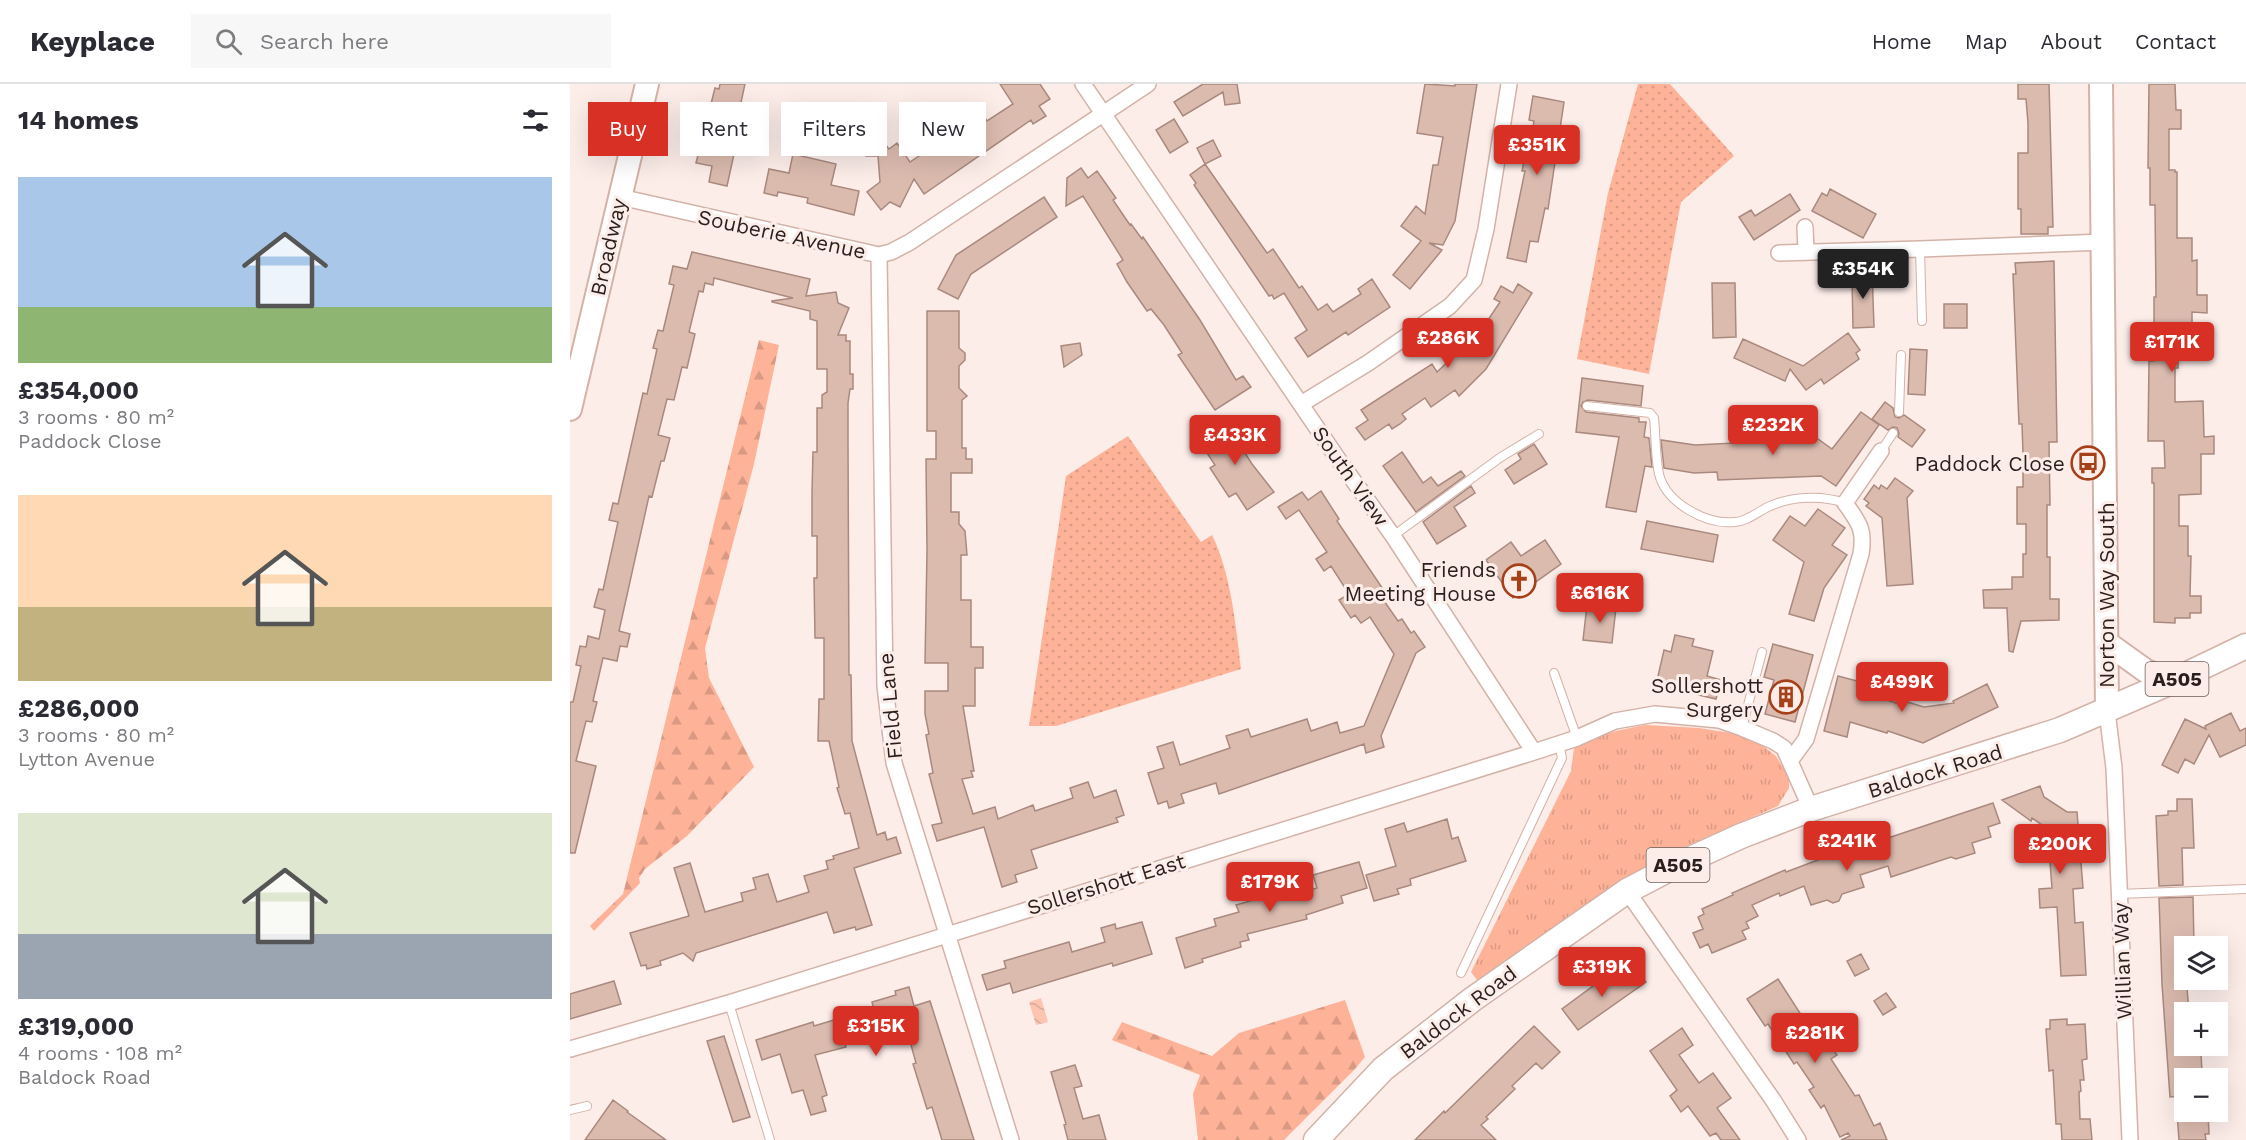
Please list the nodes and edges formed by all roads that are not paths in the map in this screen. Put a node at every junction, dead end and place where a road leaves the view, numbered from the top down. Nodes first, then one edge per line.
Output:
1 (647, 84) edge
2 (1083, 84) edge
3 (1148, 84) edge
4 (1509, 84) edge
5 (2101, 84) edge
6 (1103, 114) junction
7 (620, 197) junction
8 (1805, 227) dead end
9 (2104, 242) junction
10 (1920, 249) junction
11 (1806, 251) junction
12 (1779, 253) dead end
13 (879, 255) junction
14 (1923, 321) dead end
15 (1901, 355) dead end
16 (1301, 404) junction
17 (1587, 406) dead end
18 (570, 410) edge
19 (1899, 412) dead end
20 (1893, 433) dead end
21 (1539, 434) dead end
22 (1881, 451) joint
23 (1845, 502) junction
24 (1393, 536) junction
25 (2107, 643) junction
26 (2246, 646) edge
27 (1762, 652) dead end
28 (1554, 673) dead end
29 (2170, 682) junction
30 (2107, 711) junction
31 (1742, 728) junction
32 (1577, 738) junction
33 (1559, 744) junction
34 (1534, 752) junction
35 (1790, 760) junction
36 (1811, 809) junction
37 (2246, 889) edge
38 (1627, 891) junction
39 (2120, 894) junction
40 (948, 933) junction
41 (1461, 973) dead end
42 (729, 1003) junction
43 (570, 1049) edge
44 (586, 1106) dead end
45 (570, 1110) edge
46 (770, 1140) edge
47 (1011, 1140) edge
48 (1316, 1140) edge
49 (1798, 1140) edge
50 (2130, 1140) edge

1 - 7 street, Broadway
2 - 6 street, South View
3 - 6 street, Souberie Avenue
4 - 16 street
5 - 9 street, Norton Way South
6 - 13 street, Souberie Avenue
6 - 16 street, South View
7 - 13 street, Souberie Avenue
7 - 18 street, Broadway
8 - 11 street
9 - 10 street
9 - 25 street, Norton Way South
10 - 11 street
10 - 14 lane
11 - 12 street
13 - 40 street, Field Lane
15 - 19 lane
16 - 24 street, South View
17 - 23 lane
20 - 22 lane
21 - 24 lane
22 - 23 street
23 - 35 street
24 - 34 street, South View
25 - 29 street
25 - 30 street, Norton Way South
26 - 29 main road, Baldock Road / A505
27 - 31 lane
28 - 32 lane
29 - 30 main road, Baldock Road / A505
30 - 36 main road, Baldock Road / A505
30 - 39 street, Willian Way
31 - 32 street, Sollershott East
31 - 35 street, Sollershott East
32 - 33 street, Sollershott East
33 - 34 street, Sollershott East
33 - 41 lane
34 - 40 street, Sollershott East
35 - 36 street, Sollershott East
36 - 38 main road, Baldock Road / A505
37 - 39 lane
38 - 48 main road, Baldock Road / A505
38 - 49 street
39 - 50 street, Willian Way
40 - 42 street, Sollershott East
40 - 47 street, Field Lane
42 - 43 street, Sollershott East
42 - 46 lane
44 - 45 lane

